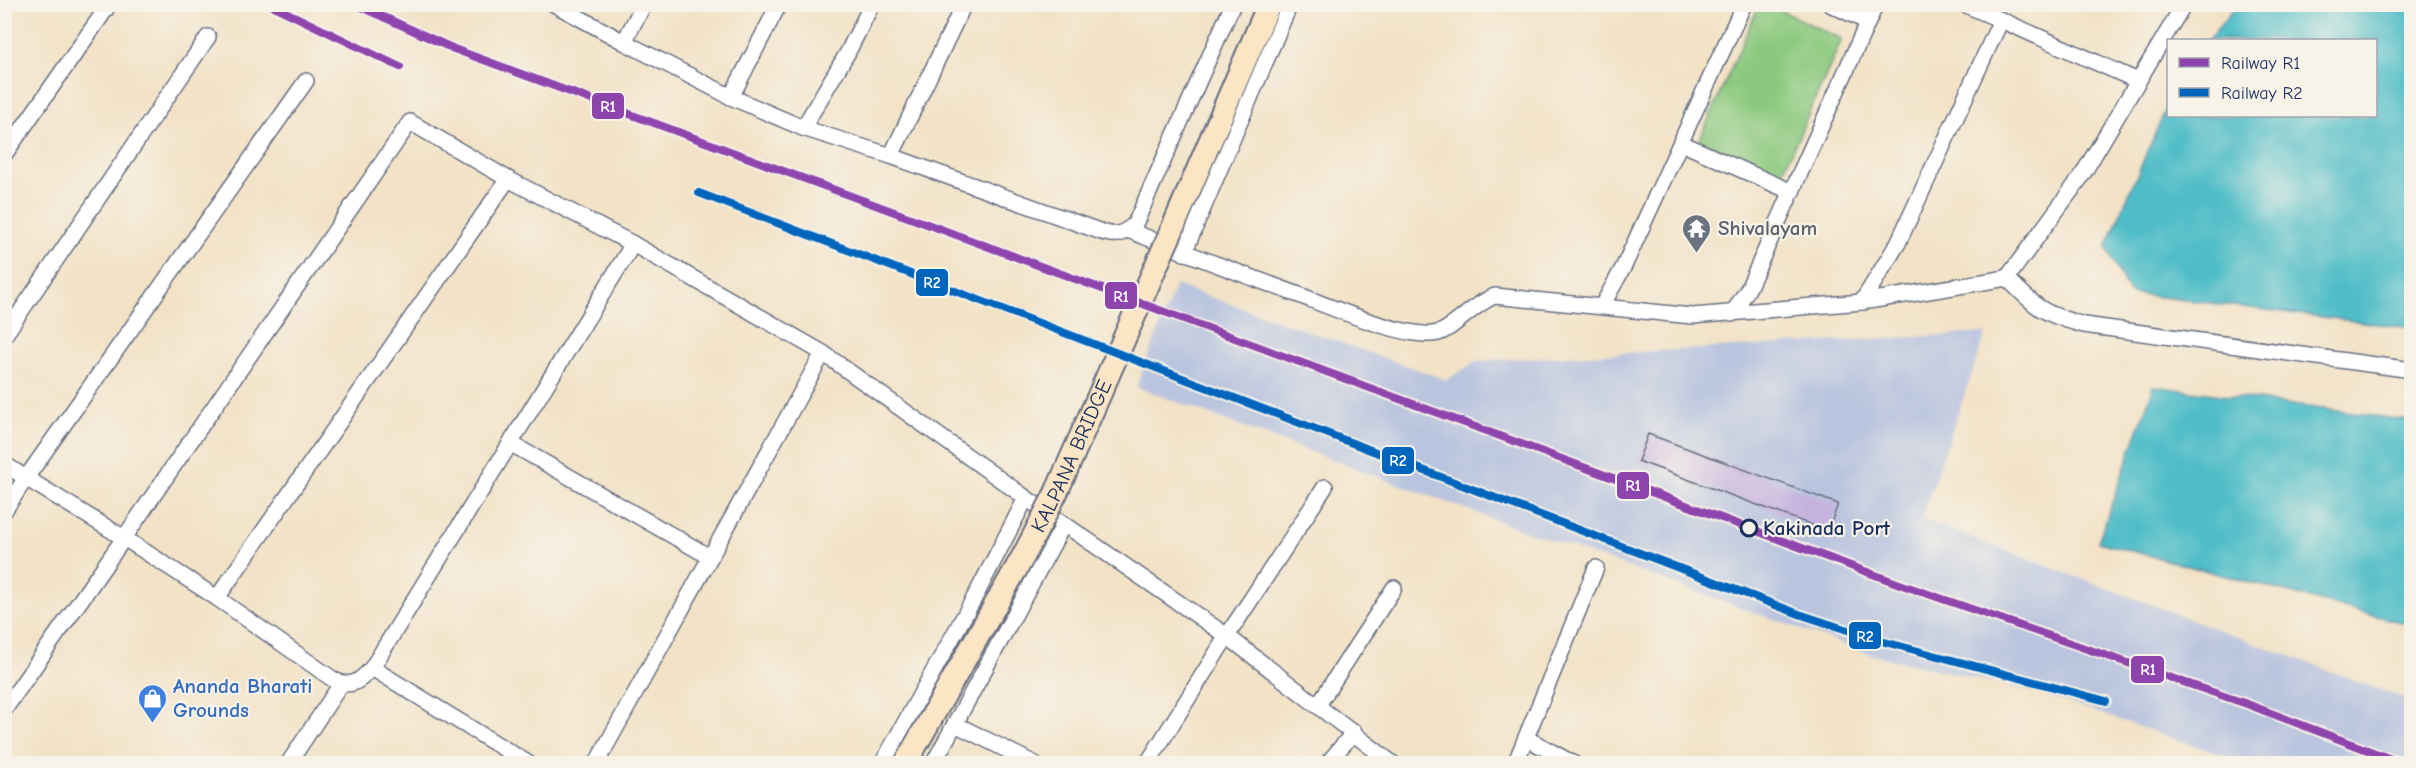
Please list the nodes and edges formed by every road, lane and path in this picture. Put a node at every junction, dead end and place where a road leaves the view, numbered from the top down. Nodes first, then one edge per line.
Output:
1 (554, 4) edge
2 (644, 4) edge
3 (779, 4) edge
4 (872, 4) edge
5 (964, 4) edge
6 (1233, 4) edge
7 (1269, 4) edge
8 (1290, 4) edge
9 (1744, 4) edge
10 (1830, 4) edge
11 (1875, 4) edge
12 (1964, 4) edge
13 (2184, 4) edge
14 (105, 9) dead end
15 (2001, 20) junction
16 (1868, 22) junction
17 (208, 37) dead end
18 (624, 42) junction
19 (306, 81) dead end
20 (2138, 81) junction
21 (731, 97) junction
22 (803, 128) junction
23 (1681, 143) junction
24 (4, 155) edge
25 (891, 156) junction
26 (508, 179) junction
27 (1792, 192) junction
28 (1128, 230) junction
29 (633, 244) junction
30 (1184, 253) junction
31 (2007, 278) junction
32 (1862, 302) junction
33 (1602, 306) junction
34 (1732, 314) junction
35 (4, 336) edge
36 (823, 352) junction
37 (2412, 370) edge
38 (510, 443) junction
39 (4, 464) edge
40 (26, 478) junction
41 (1325, 488) dead end
42 (1026, 498) junction
43 (4, 511) edge
44 (1064, 524) junction
45 (124, 538) junction
46 (710, 557) junction
47 (1596, 568) dead end
48 (1394, 588) dead end
49 (217, 598) junction
50 (1227, 636) junction
51 (372, 668) junction
52 (341, 684) junction
53 (1318, 705) junction
54 (4, 710) edge
55 (955, 724) junction
56 (1354, 732) junction
57 (1526, 738) junction
58 (288, 764) edge
59 (529, 764) edge
60 (596, 764) edge
61 (882, 764) edge
62 (905, 764) edge
63 (933, 764) edge
64 (1035, 764) edge
65 (1147, 764) edge
66 (1328, 764) edge
67 (1393, 764) edge
68 (1515, 764) edge
69 (1574, 764) edge

1 - 18 street
2 - 18 street
3 - 21 street
4 - 22 street
5 - 25 street
6 - 28 street
7 - 62 main road, KALPANA BRIDGE, bridge
8 - 30 street
9 - 23 street
10 - 16 street
11 - 16 street
12 - 15 street
13 - 20 street
14 - 24 street
15 - 20 street
15 - 32 street
16 - 27 street
17 - 35 street
18 - 21 street
19 - 40 street
20 - 31 street
21 - 22 street
22 - 25 street
23 - 27 street
23 - 33 street
25 - 28 street
26 - 29 street
26 - 45 street
26 - 49 street
27 - 34 street
28 - 30 street
29 - 36 street
29 - 38 street
30 - 33 street
31 - 32 street
31 - 37 street
32 - 34 street
33 - 34 street
36 - 42 street
36 - 46 street
38 - 46 street
38 - 51 street
39 - 40 street
40 - 43 street
40 - 45 street
41 - 50 street
42 - 44 street
42 - 61 street
44 - 50 street
44 - 55 street
45 - 49 street
45 - 54 street
46 - 60 street
47 - 57 street
48 - 53 street
49 - 52 street
50 - 53 street
50 - 65 street
51 - 52 street
51 - 59 street
52 - 58 street
53 - 56 street
55 - 63 street
55 - 64 street
56 - 66 street
56 - 67 street
57 - 68 street
57 - 69 street

